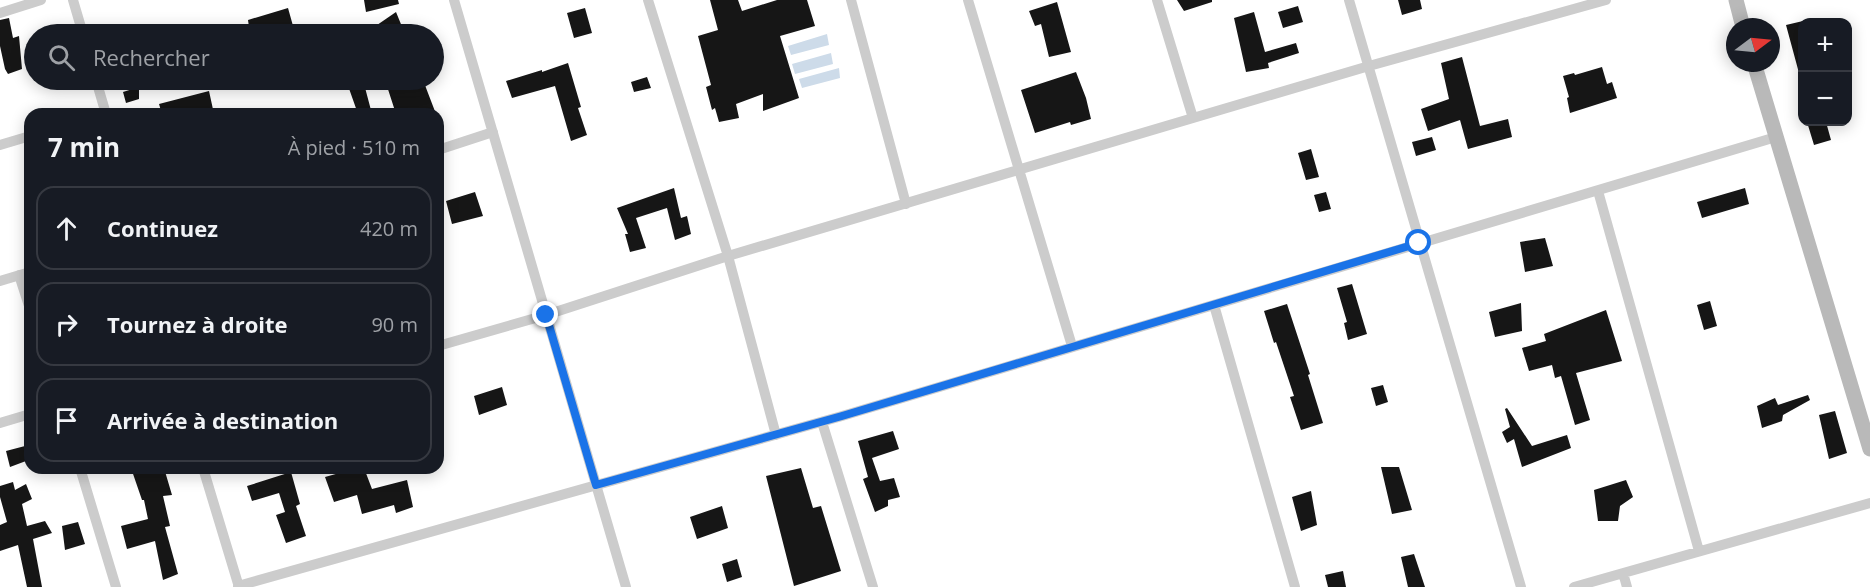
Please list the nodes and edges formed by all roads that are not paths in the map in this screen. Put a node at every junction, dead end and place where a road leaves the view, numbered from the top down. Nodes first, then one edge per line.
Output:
1 (41, 0) edge
2 (73, 0) edge
3 (454, 0) edge
4 (648, 0) edge
5 (851, 0) edge
6 (968, 0) edge
7 (1157, 0) edge
8 (1349, 0) edge
9 (1606, 0) edge
10 (1736, 0) edge
11 (0, 13) edge
12 (1741, 18) edge
13 (80, 24) edge
14 (1369, 66) junction
15 (1757, 72) edge
16 (99, 90) edge
17 (103, 108) edge
18 (1193, 118) junction
19 (493, 132) junction
20 (1776, 136) junction
21 (24, 138) edge
22 (0, 145) edge
23 (444, 148) edge
24 (1020, 169) junction
25 (1598, 191) junction
26 (906, 204) junction
27 (1419, 243) junction
28 (728, 256) junction
29 (24, 274) edge
30 (0, 281) edge
31 (1214, 305) junction
32 (546, 315) junction
33 (444, 344) edge
34 (1072, 346) junction
35 (24, 416) edge
36 (822, 422) junction
37 (0, 423) edge
38 (776, 435) junction
39 (1870, 449) edge
40 (82, 474) edge
41 (205, 474) edge
42 (596, 485) junction
43 (1870, 503) edge
44 (1699, 551) junction
45 (1623, 573) junction
46 (239, 586) edge
47 (116, 587) edge
48 (626, 587) edge
49 (873, 587) edge
50 (1295, 587) edge
51 (1521, 587) edge
52 (1574, 587) edge
53 (1627, 587) edge

1 - 11 street
2 - 13 street
3 - 19 street
4 - 28 street
5 - 26 street
6 - 24 street
7 - 18 street
8 - 14 street
9 - 14 street
10 - 12 street
14 - 18 street
14 - 27 street
15 - 20 street
16 - 17 street
18 - 24 street
19 - 23 street
19 - 32 street
20 - 25 street
20 - 39 street
21 - 22 street
24 - 26 street
24 - 34 street
25 - 27 street
25 - 44 street
26 - 28 street
27 - 31 street
27 - 51 street
28 - 32 street
28 - 38 street
29 - 30 street
31 - 34 street
31 - 50 street
32 - 33 street
32 - 42 street
34 - 36 street
35 - 37 street
36 - 38 street
36 - 49 street
38 - 42 street
40 - 47 street
41 - 46 street
42 - 46 street
42 - 48 street
43 - 44 street
44 - 45 street
45 - 52 street
45 - 53 street

